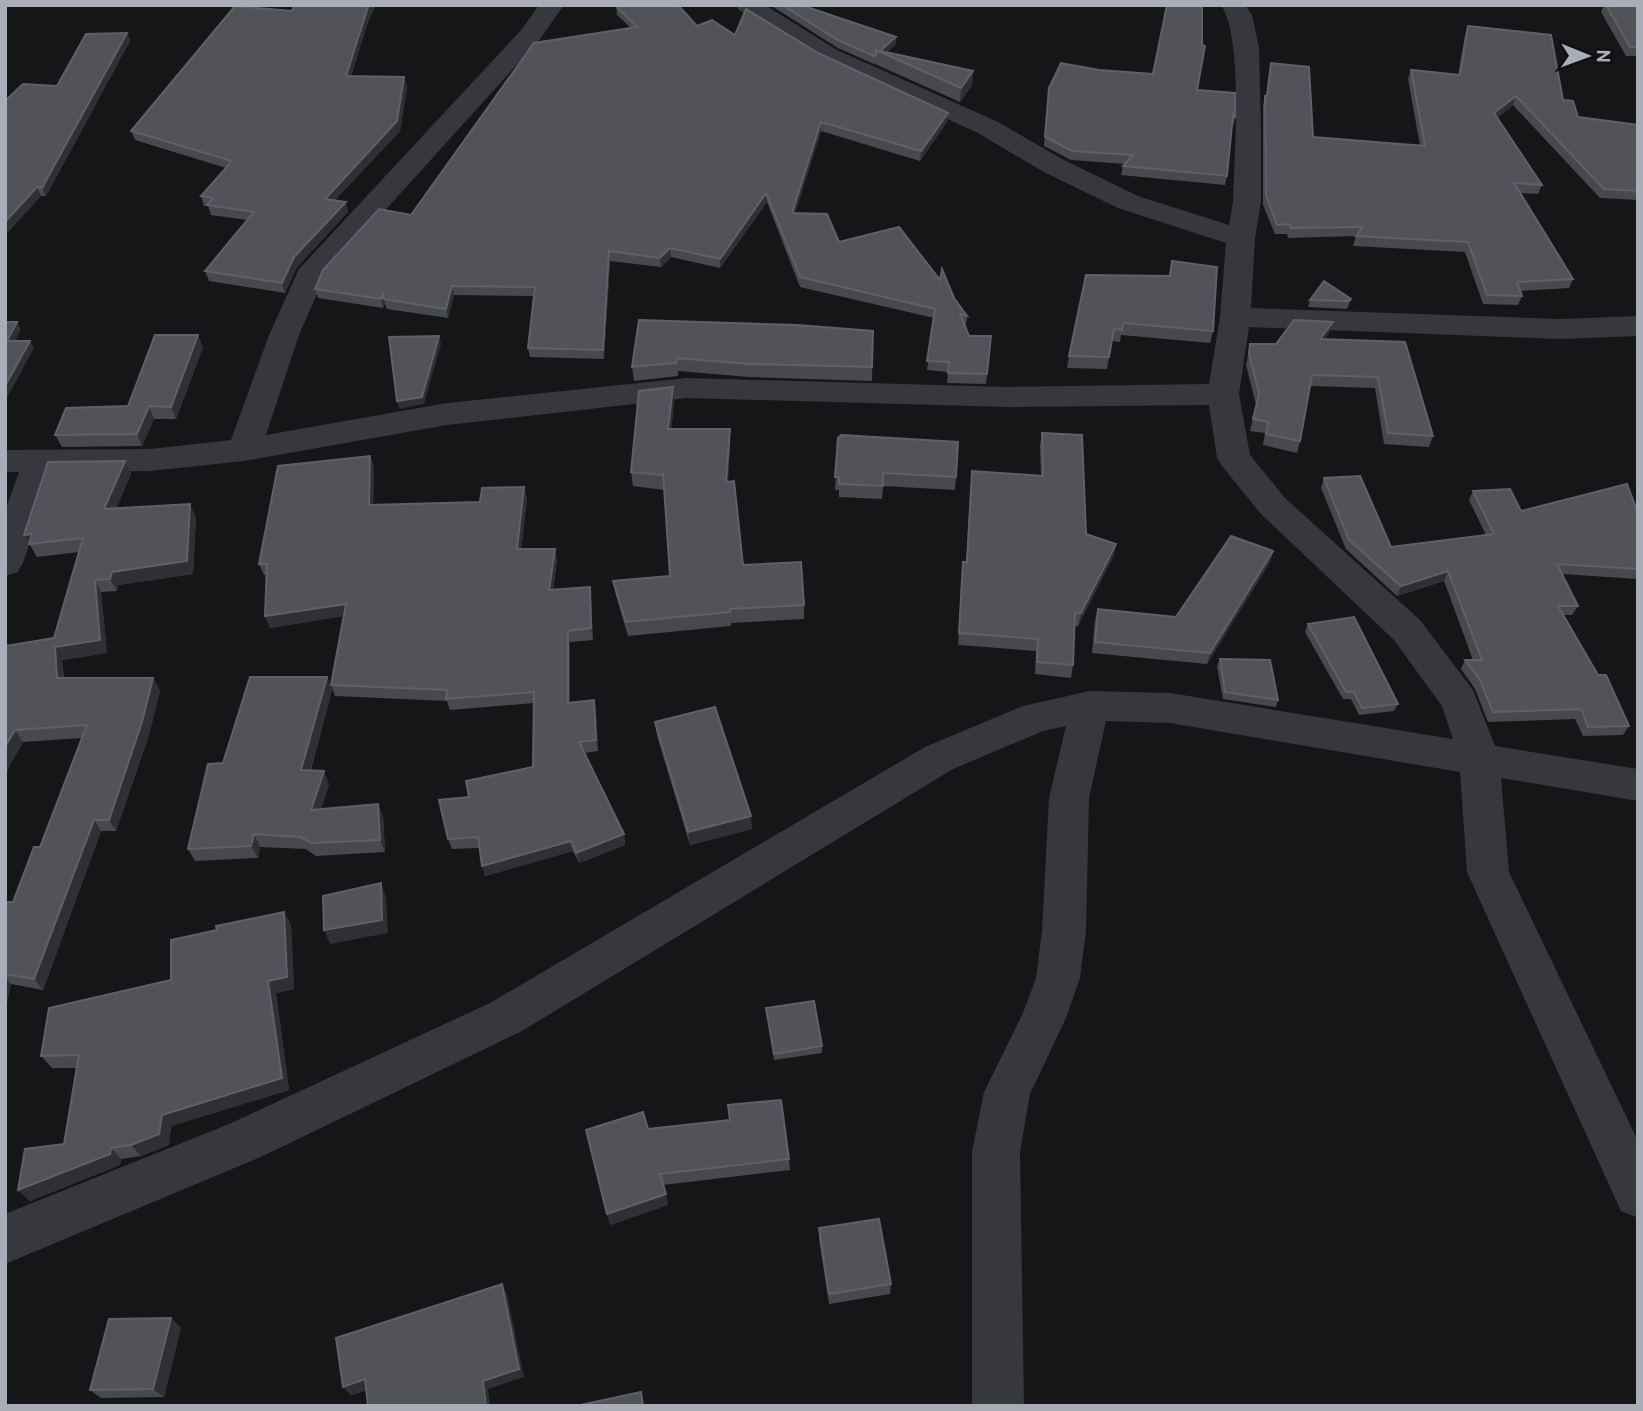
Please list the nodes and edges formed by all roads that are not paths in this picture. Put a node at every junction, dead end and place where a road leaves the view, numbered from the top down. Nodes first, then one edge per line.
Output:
1 (552, 5) edge
2 (748, 5) edge
3 (1233, 5) edge
4 (1241, 238) junction
5 (1235, 317) junction
6 (1638, 326) edge
7 (1223, 394) junction
8 (244, 450) junction
9 (40, 460) junction
10 (5, 461) edge
11 (5, 564) edge
12 (1090, 706) junction
13 (1479, 757) junction
14 (1638, 785) edge
15 (1638, 1194) edge
16 (5, 1239) edge
17 (998, 1406) edge

1 - 8 street
2 - 4 street
3 - 4 street
4 - 5 street
5 - 6 street
5 - 7 street
7 - 8 street
7 - 13 street
8 - 9 street
9 - 10 street
9 - 11 street
12 - 13 street
12 - 16 street
12 - 17 street
13 - 14 street
13 - 15 street

